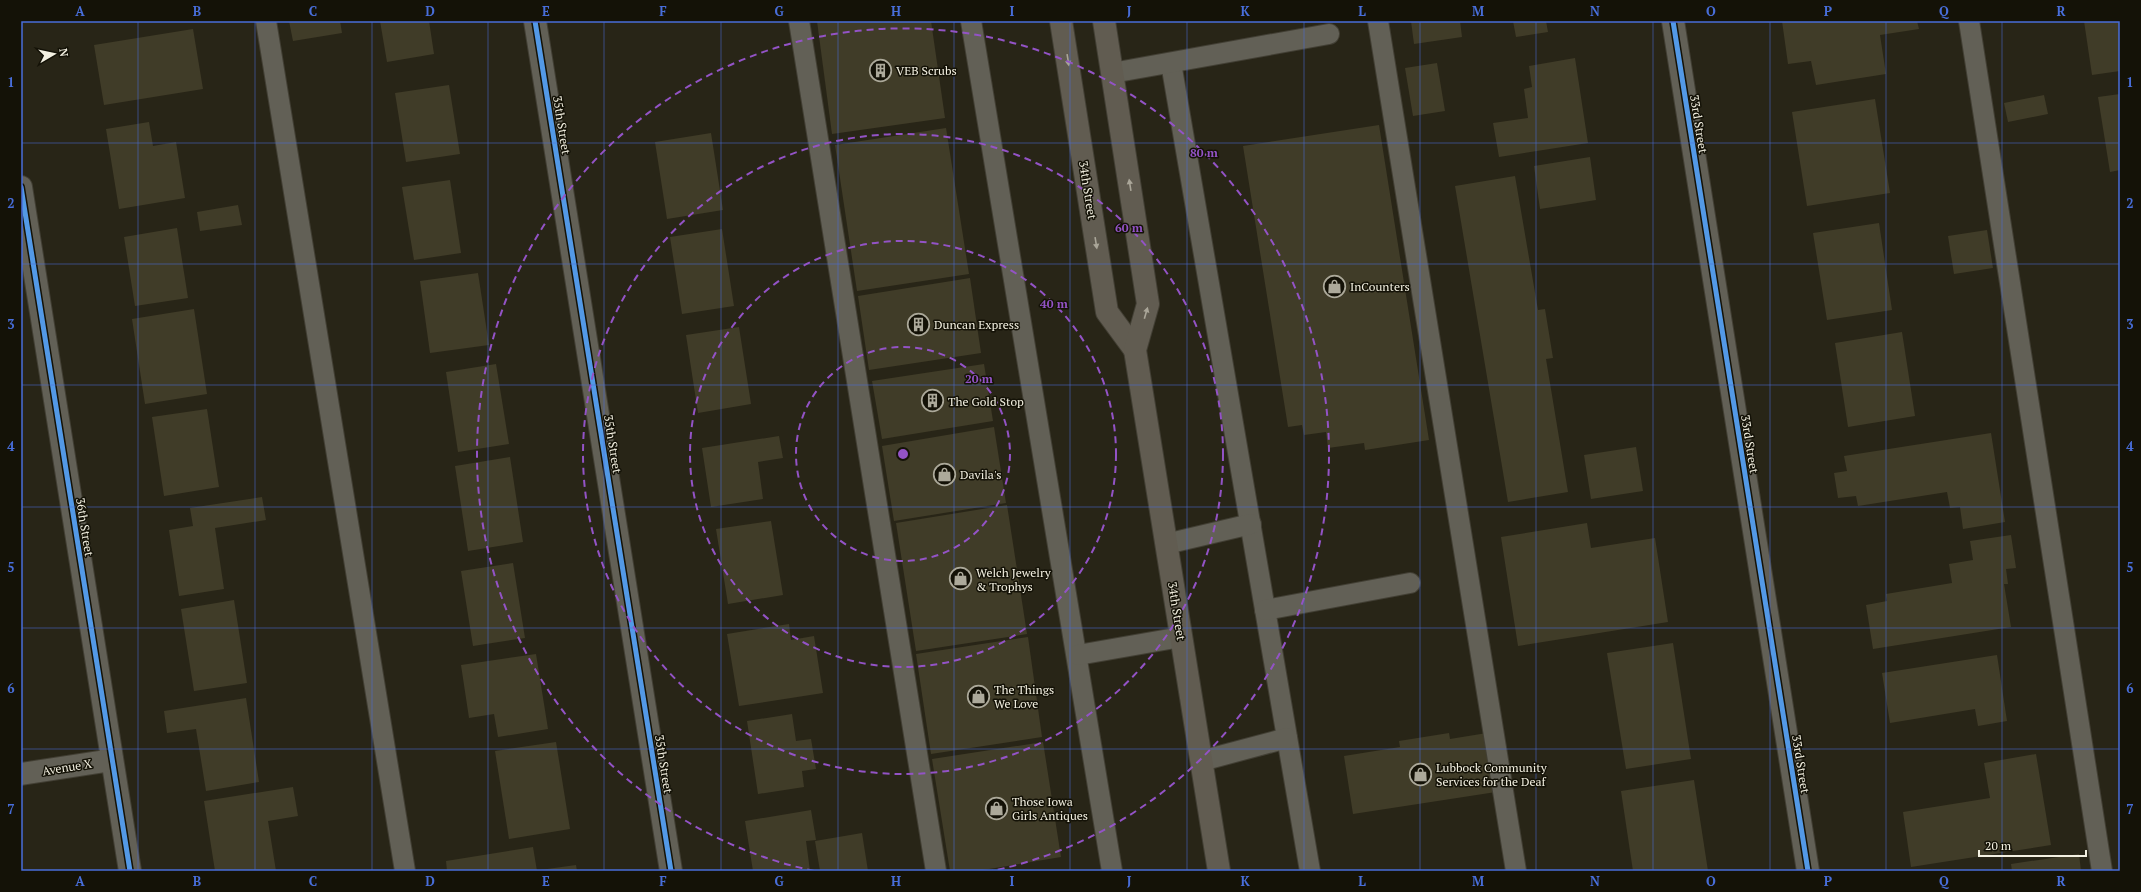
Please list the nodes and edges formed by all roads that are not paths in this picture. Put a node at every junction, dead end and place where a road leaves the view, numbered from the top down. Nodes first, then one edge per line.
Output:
1 (266, 21) edge
2 (535, 21) edge
3 (799, 21) edge
4 (971, 21) edge
5 (1062, 21) edge
6 (1104, 21) edge
7 (1378, 21) edge
8 (1673, 21) edge
9 (1969, 21) edge
10 (1329, 34) dead end
11 (1171, 63) junction
12 (1112, 73) junction
13 (21, 187) edge
14 (1135, 350) junction
15 (1251, 524) junction
16 (1166, 544) junction
17 (1410, 583) dead end
18 (1266, 610) junction
19 (1181, 638) junction
20 (1078, 655) junction
21 (1288, 738) junction
22 (112, 760) junction
23 (1201, 760) junction
24 (21, 774) edge
25 (130, 871) edge
26 (404, 871) edge
27 (671, 871) edge
28 (936, 871) edge
29 (1112, 871) edge
30 (1219, 871) edge
31 (1310, 871) edge
32 (1516, 871) edge
33 (1808, 871) edge
34 (2102, 871) edge

1 - 26 lane
2 - 27 street, 35th Street
3 - 28 lane
4 - 20 lane
5 -> 14 main road, 34th Street
6 - 12 main road, 34th Street
7 - 32 lane
8 - 33 street, 33rd Street
9 - 34 lane
10 - 11 lane
11 - 12 lane
11 - 15 lane
14 -> 12 main road, 34th Street
13 - 22 street, 36th Street
14 - 16 main road, 34th Street
15 - 16 lane
15 - 18 lane
16 - 19 main road, 34th Street
17 - 18 lane
18 - 21 lane
19 - 20 lane
19 - 23 main road, 34th Street
20 - 29 lane
21 - 23 lane
21 - 31 lane
22 - 24 street, Avenue X
22 - 25 street, 36th Street
23 - 30 main road, 34th Street

